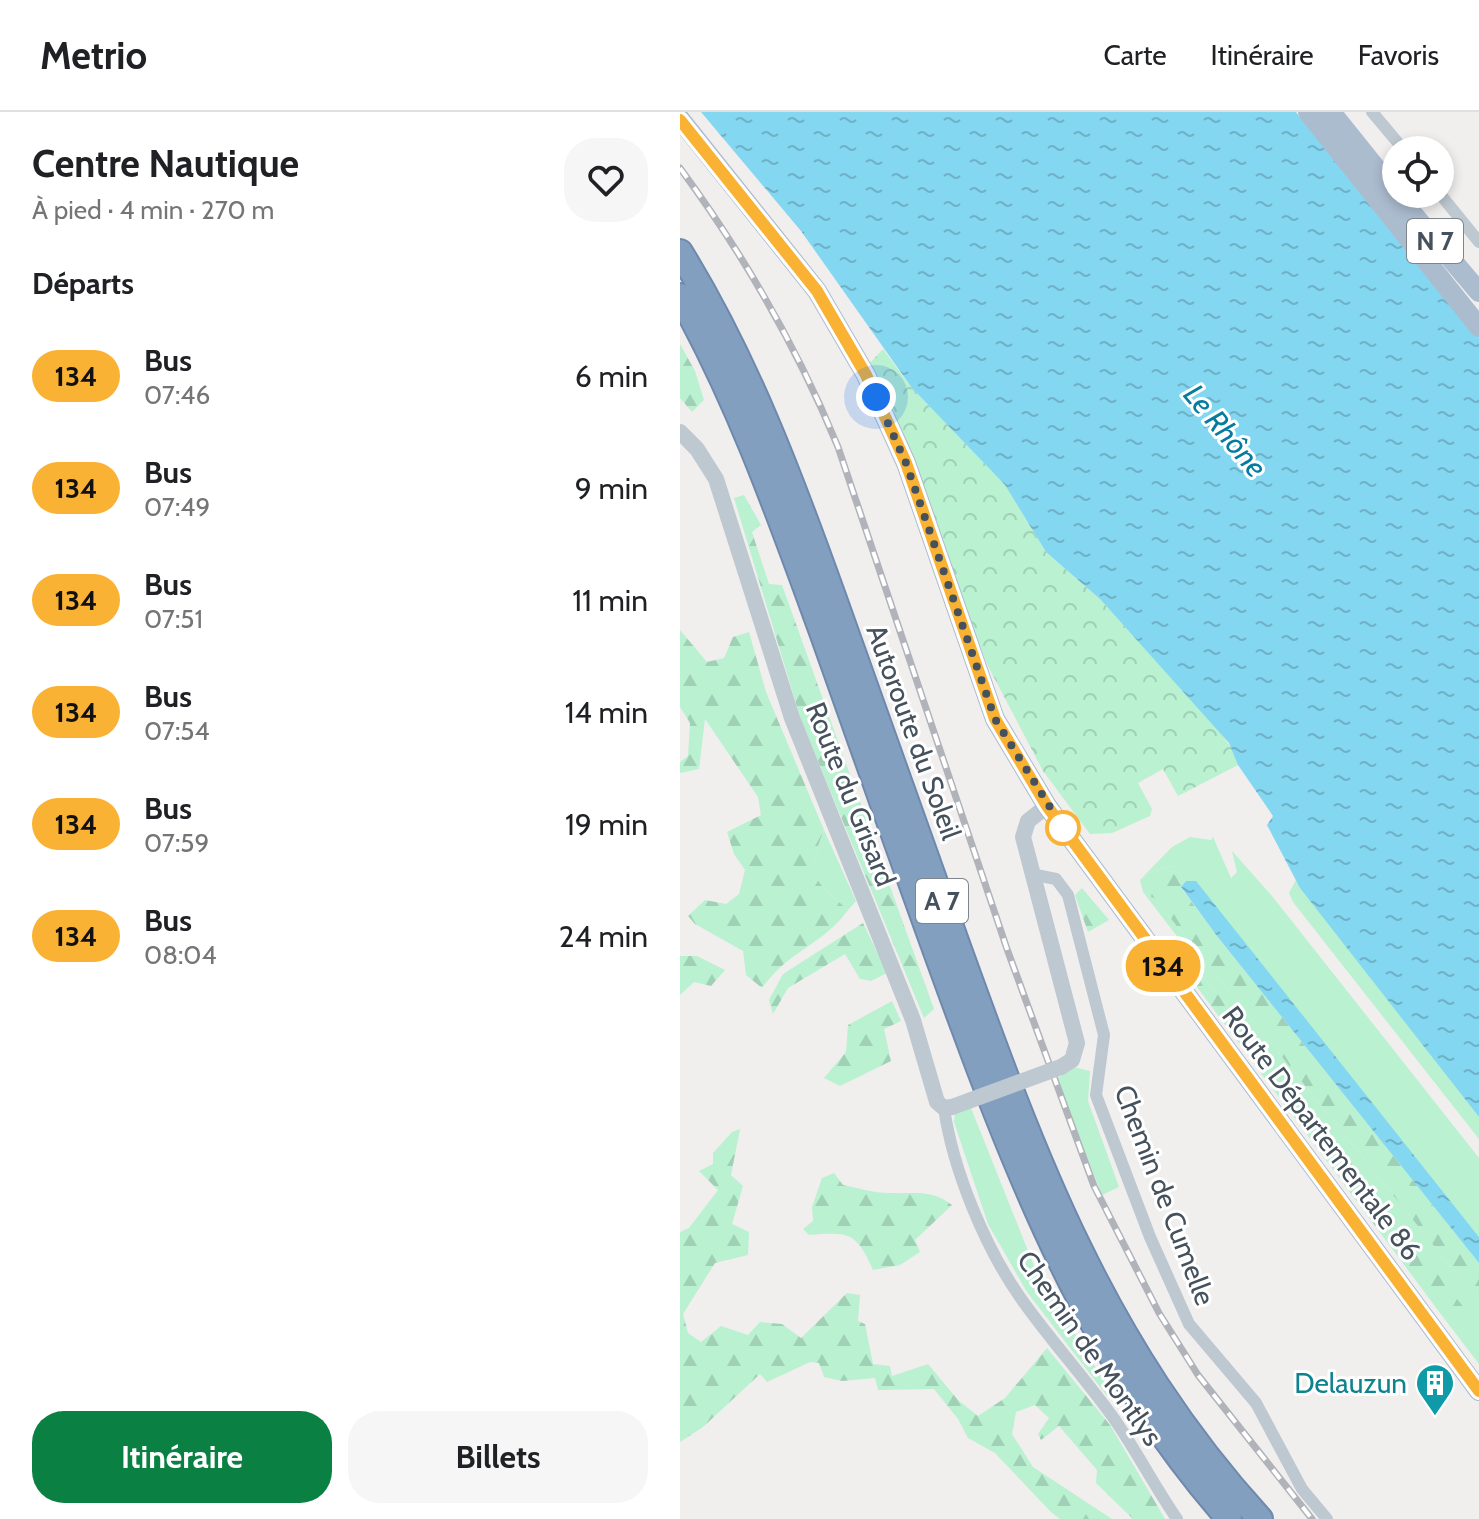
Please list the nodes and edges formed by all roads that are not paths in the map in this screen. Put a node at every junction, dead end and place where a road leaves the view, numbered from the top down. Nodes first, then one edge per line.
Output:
1 (1308, 112) edge
2 (1331, 112) edge
3 (1372, 112) edge
4 (680, 119) edge
5 (1392, 136) edge
6 (1382, 176) edge
7 (1408, 208) edge
8 (1451, 208) edge
9 (1479, 242) edge
10 (680, 252) edge
11 (1479, 292) edge
12 (680, 296) edge
13 (1479, 327) edge
14 (680, 432) edge
15 (1047, 806) junction
16 (1031, 874) junction
17 (948, 1108) junction
18 (1479, 1391) edge
19 (1177, 1519) edge
20 (1229, 1519) edge
21 (1260, 1519) edge
22 (1327, 1519) edge

1 - 13 main road, N 7
2 - 6 main road, N 7
3 - 5 street
4 - 15 main road, Route Départementale 86
7 - 11 main road, N 7
8 - 9 street
10 - 21 highway, Autoroute du Soleil / A 7
12 - 20 highway, Autoroute du Soleil / A 7
14 - 17 street, Route du Grisard
15 - 16 street
15 - 18 main road, Route Départementale 86
16 - 17 street, bridge
16 - 22 street, Chemin de Cumelle
17 - 19 street, Chemin de Montlys

